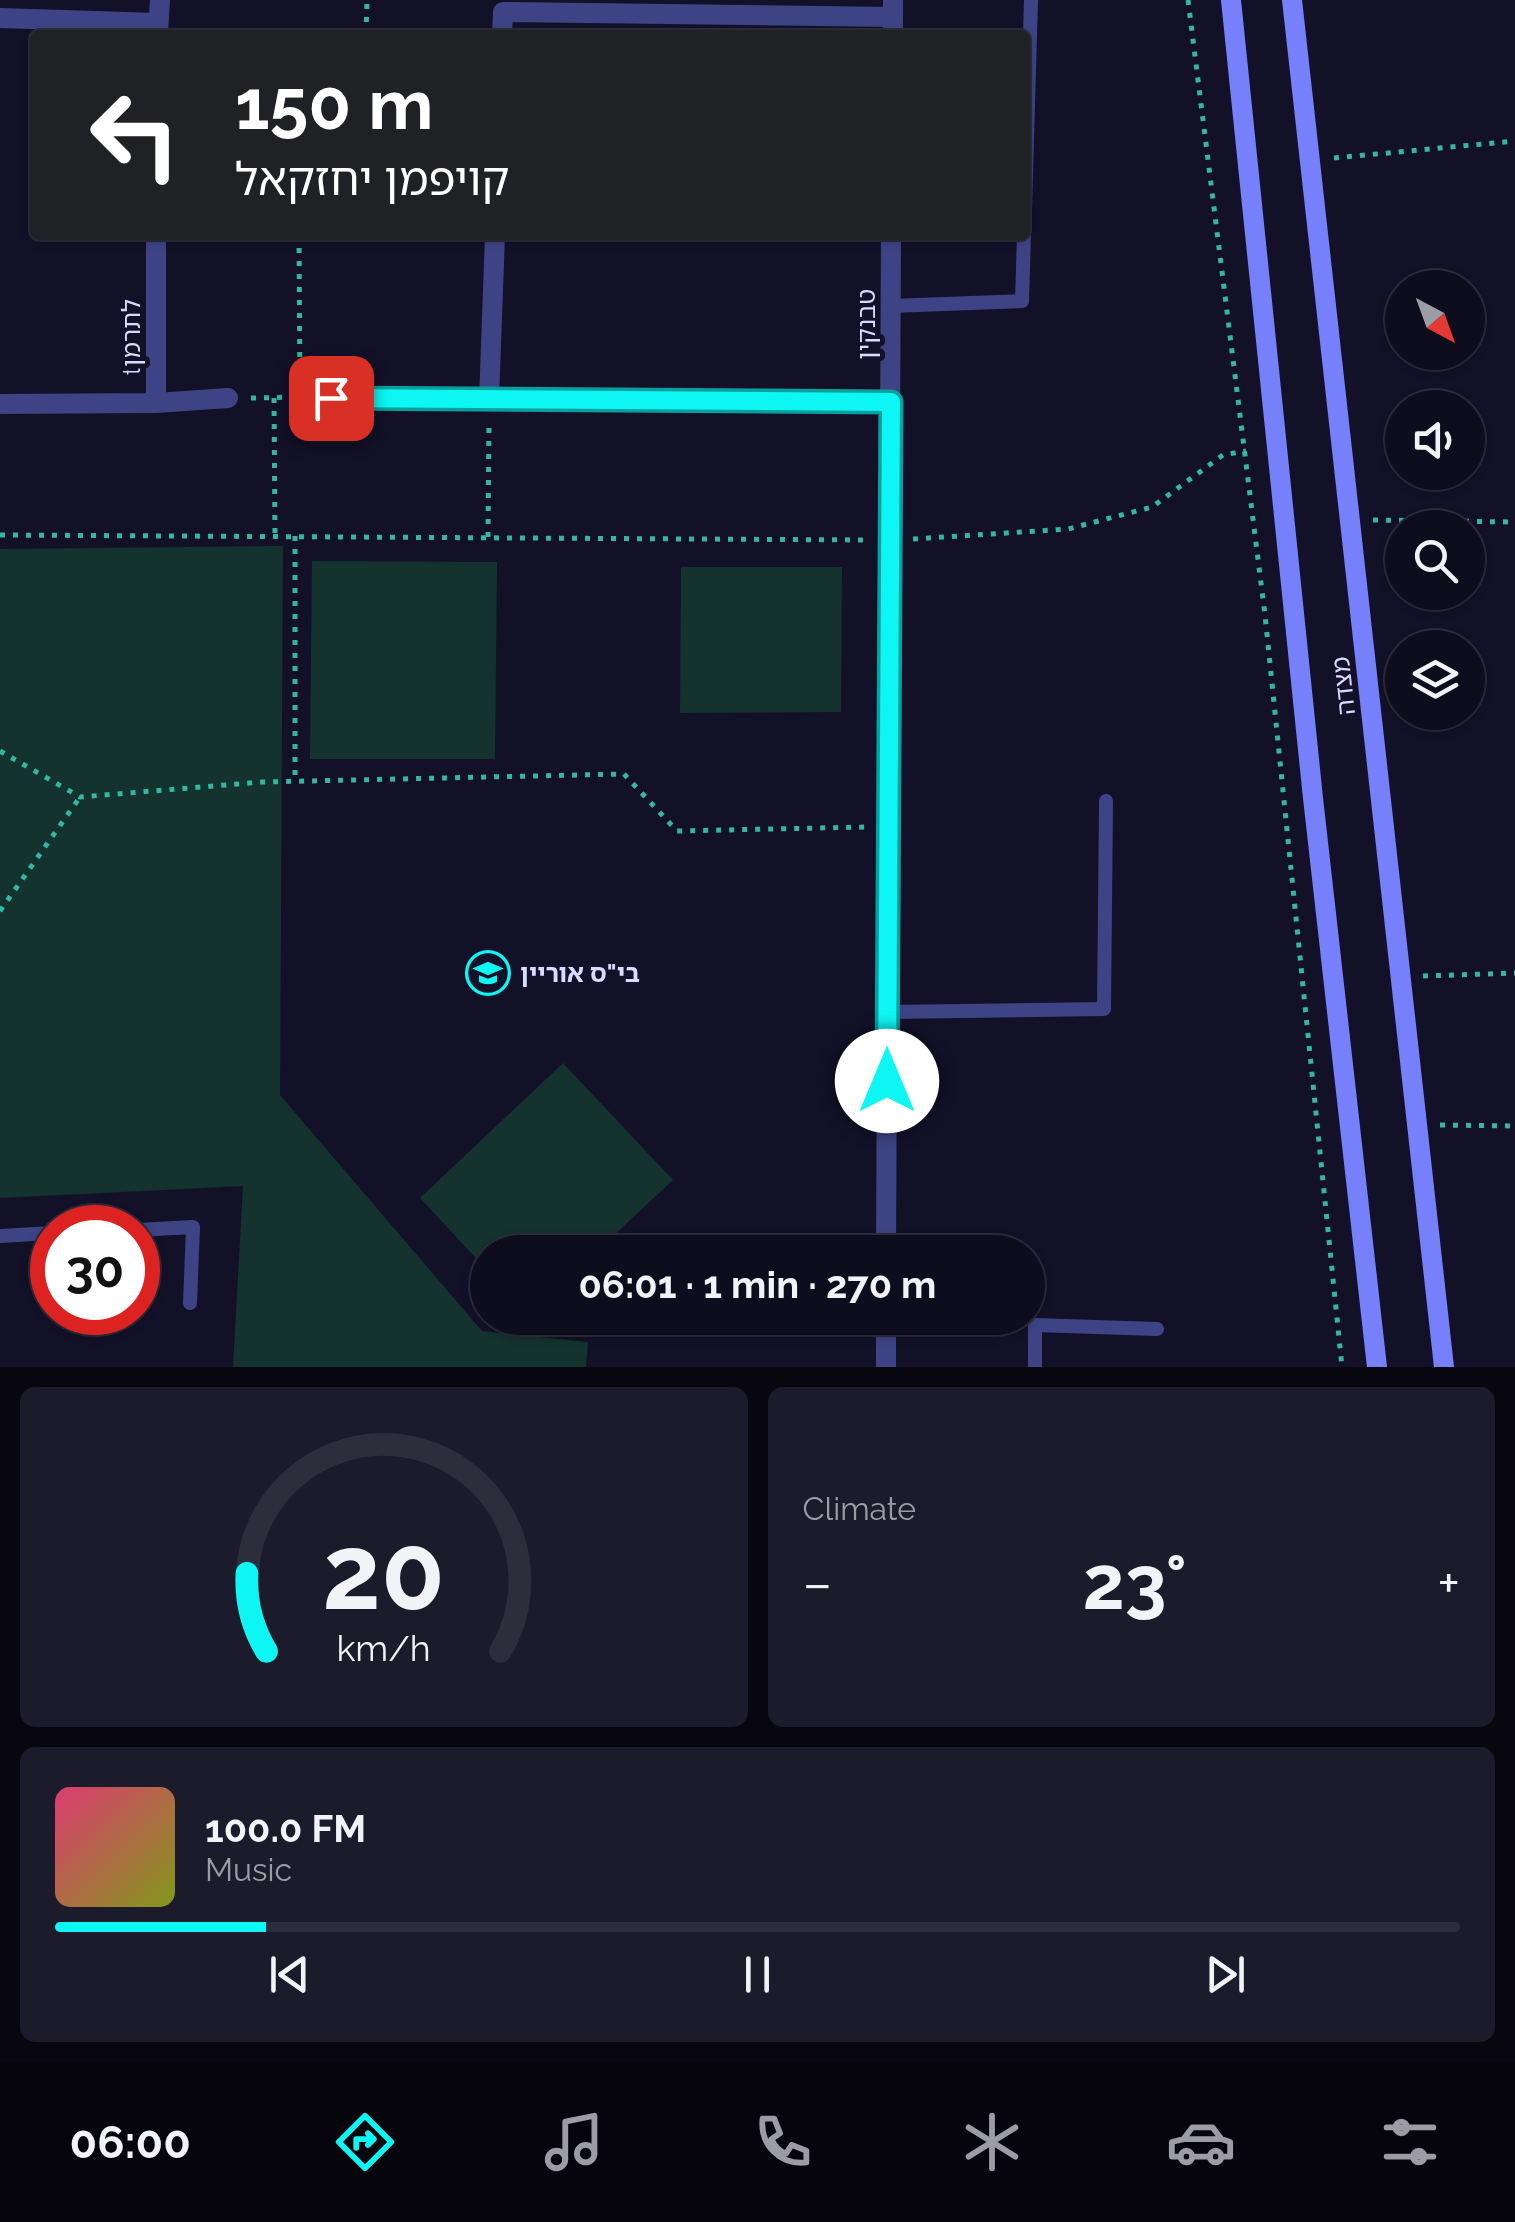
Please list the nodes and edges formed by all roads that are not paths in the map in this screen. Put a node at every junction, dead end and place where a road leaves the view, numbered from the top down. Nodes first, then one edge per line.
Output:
1 (160, 0) edge
2 (1031, 0) edge
3 (1231, 0) edge
4 (1292, 0) edge
5 (893, 17) edge
6 (0, 18) edge
7 (158, 29) edge
8 (502, 30) edge
9 (1030, 35) edge
10 (156, 240) edge
11 (496, 240) edge
12 (892, 240) edge
13 (1024, 240) edge
14 (891, 306) junction
15 (228, 398) road end
16 (331, 398) road end
17 (490, 400) junction
18 (891, 402) junction
19 (156, 403) junction
20 (0, 404) edge
21 (1106, 802) dead end
22 (888, 1012) junction
23 (160, 1229) edge
24 (30, 1234) edge
25 (886, 1235) edge
26 (0, 1236) edge
27 (190, 1303) dead end
28 (1158, 1329) dead end
29 (886, 1335) edge
30 (886, 1367) edge
31 (1035, 1367) edge
32 (1377, 1367) edge
33 (1444, 1367) edge

1 - 7 street
2 - 9 lane
3 - 32 main road, מצדה
4 - 33 main road, מצדה
5 - 8 street
6 - 7 street
10 - 19 street, tלתרמן
11 - 17 street
12 - 14 street, טבנקין
13 - 14 lane
14 - 18 street, טבנקין
15 - 19 street
16 - 17 street
17 - 18 street
18 - 22 street, טבנקין
19 - 20 street, tלתרמן
21 - 22 lane
22 - 25 street, טבנקין
23 - 27 lane
24 - 26 lane
28 - 31 lane
29 - 30 street

